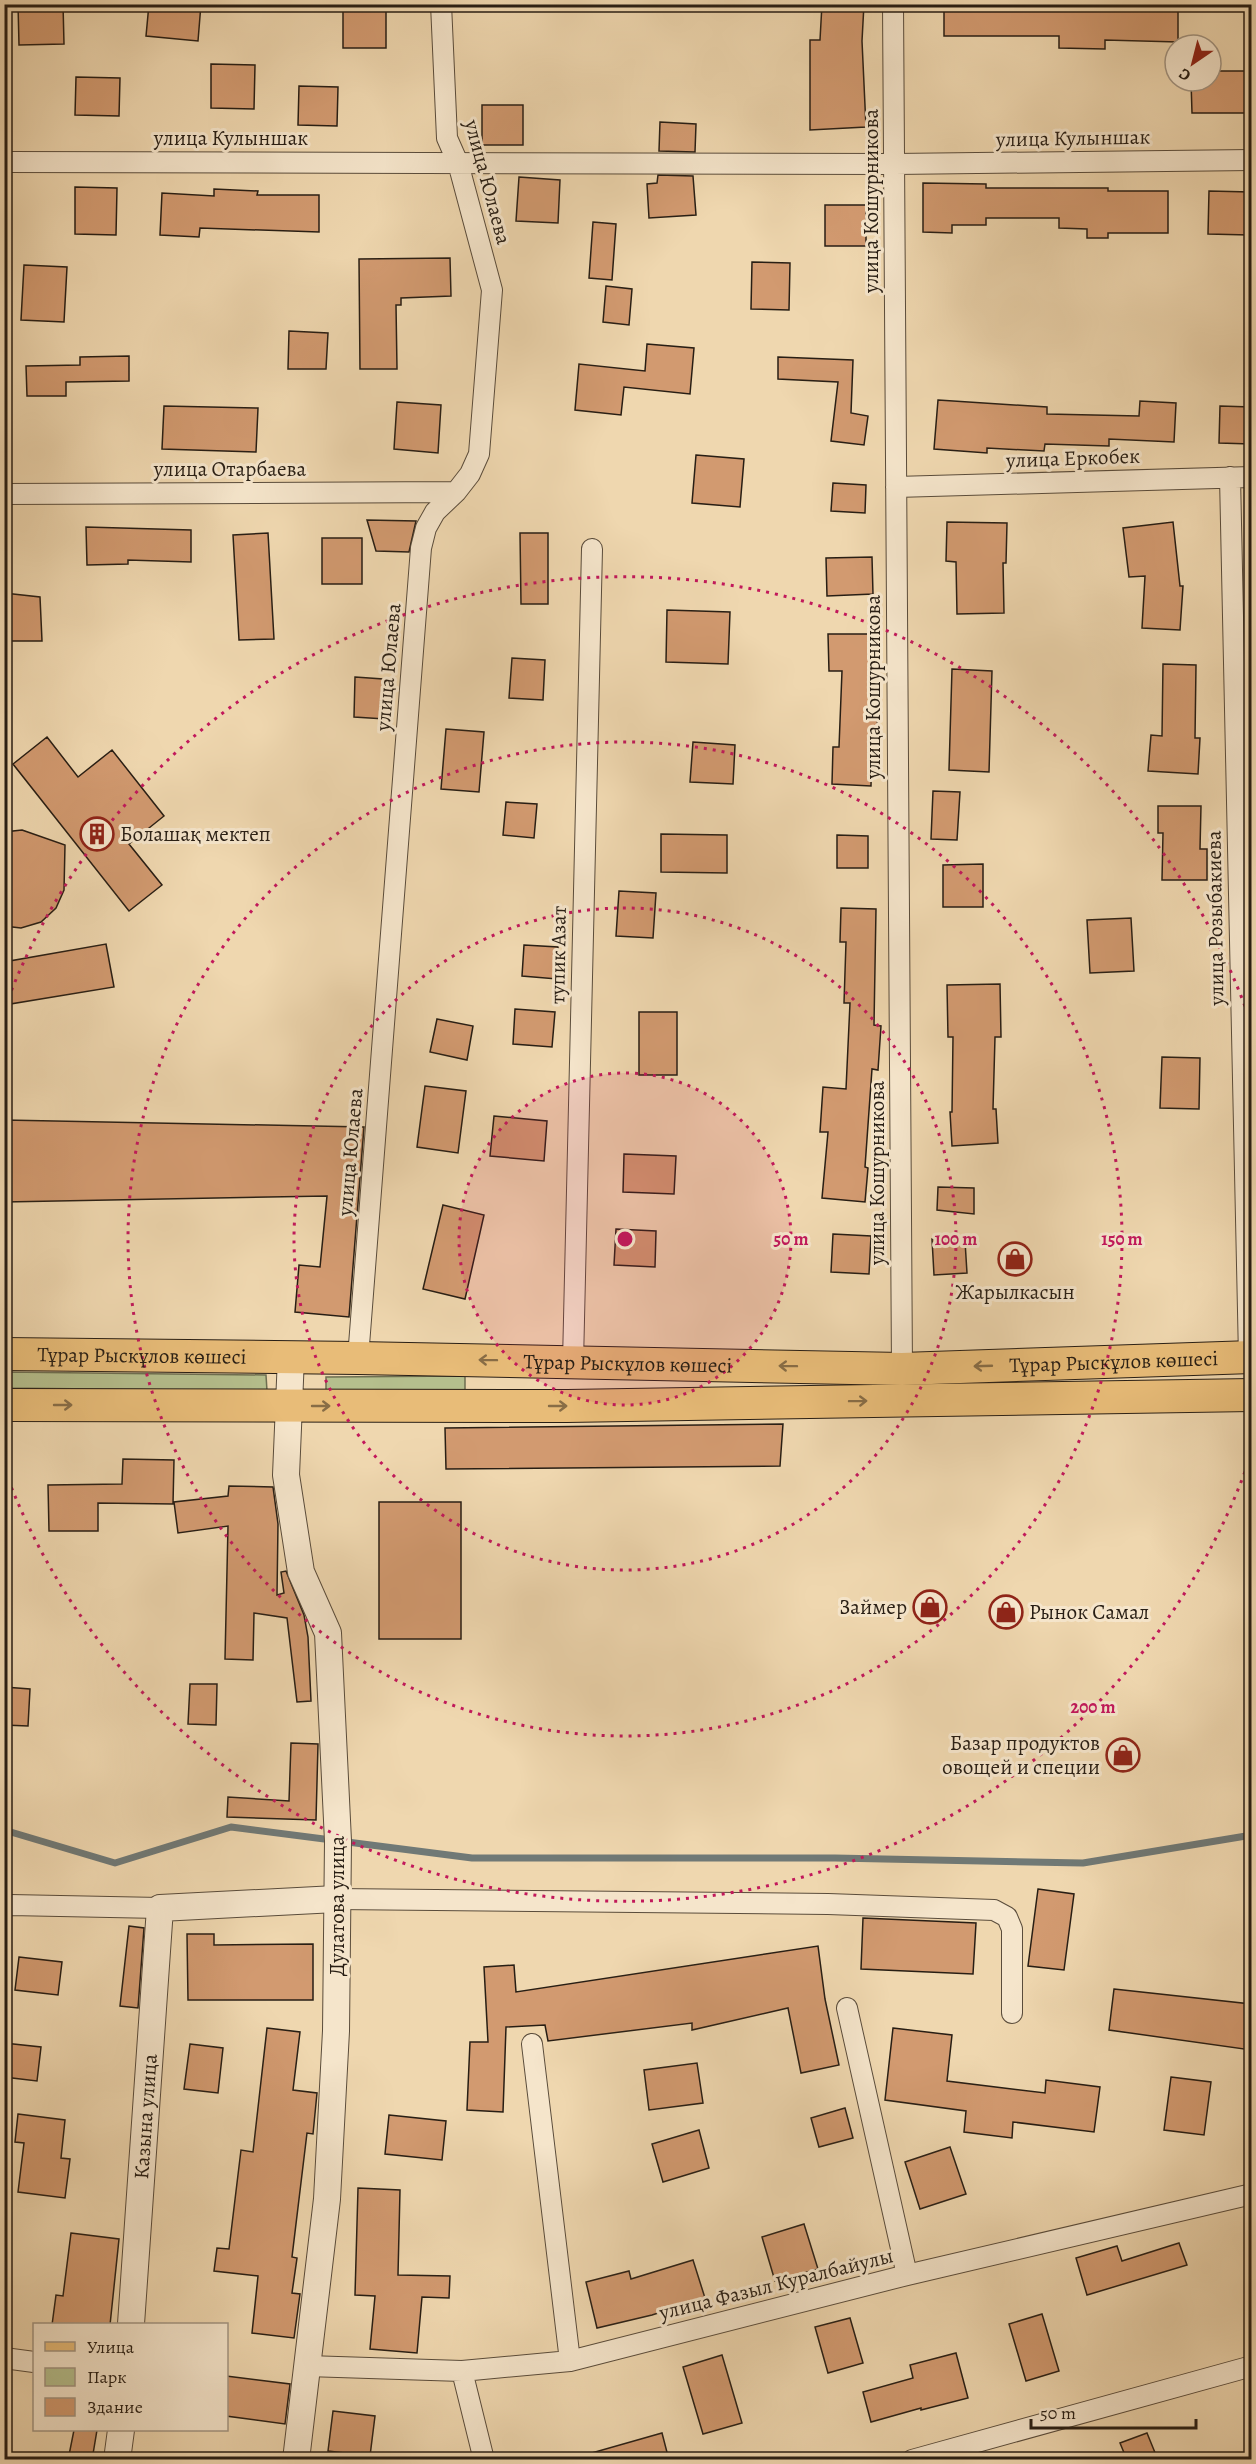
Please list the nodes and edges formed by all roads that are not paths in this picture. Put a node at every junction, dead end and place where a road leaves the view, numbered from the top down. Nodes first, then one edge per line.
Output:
1 (441, 4) edge
2 (893, 4) edge
3 (1251, 160) edge
4 (4, 162) edge
5 (458, 163) junction
6 (895, 164) junction
7 (1230, 477) junction
8 (1251, 477) edge
9 (896, 487) junction
10 (456, 492) junction
11 (4, 494) edge
12 (592, 549) dead end
13 (4, 1354) edge
14 (291, 1357) junction
15 (1250, 1357) edge
16 (358, 1358) junction
17 (573, 1362) junction
18 (902, 1369) junction
19 (1251, 1395) edge
20 (4, 1405) edge
21 (289, 1405) junction
22 (336, 1899) junction
23 (4, 1908) edge
24 (160, 1908) junction
25 (847, 2008) dead end
26 (1012, 2013) dead end
27 (532, 2044) dead end
28 (1251, 2194) edge
29 (907, 2275) junction
30 (131, 2323) edge
31 (4, 2358) edge
32 (570, 2361) junction
33 (33, 2362) edge
34 (307, 2366) junction
35 (1251, 2366) edge
36 (462, 2371) junction
37 (121, 2431) edge
38 (117, 2460) edge
39 (296, 2460) edge
40 (484, 2460) edge
41 (912, 2460) edge

1 - 5 street, улица Юлаева
2 - 6 street, улица Кошурникова
3 - 6 street, улица Кулыншак
4 - 5 street, улица Кулыншак
5 - 6 street, улица Кулыншак
5 - 10 street, улица Юлаева
6 - 9 street, улица Кошурникова
7 - 8 street, улица Еркобек
7 - 9 street, улица Еркобек
7 - 15 street, улица Розыбакиева
9 - 18 street, улица Кошурникова
10 - 11 street, улица Отарбаева
10 - 16 street, улица Юлаева
12 - 17 street, тупик Азат
13 - 14 main road, Тұрар Рыскұлов көшесі
14 - 16 main road, Тұрар Рыскұлов көшесі
14 - 21 street, Дулатова улица
15 -> 18 main road, Тұрар Рыскұлов көшесі
17 -> 16 main road, Тұрар Рыскұлов көшесі
18 -> 17 main road, Тұрар Рыскұлов көшесі
21 -> 19 main road, Тұрар Рыскұлов көшесі
20 -> 21 main road, Тұрар Рыскұлов көшесі
21 - 22 street, Дулатова улица
22 - 24 street
22 - 26 street
22 - 34 street, Дулатова улица
23 - 24 street
24 - 30 street, Казына улица
25 - 29 street
27 - 32 street
28 - 29 street, улица Фазыл Куралбайулы
29 - 32 street, улица Фазыл Куралбайулы
31 - 33 street
32 - 36 street, улица Фазыл Куралбайулы
34 - 36 street, улица Фазыл Куралбайулы
34 - 39 street, Дулатова улица
35 - 41 street
36 - 40 street
37 - 38 street

